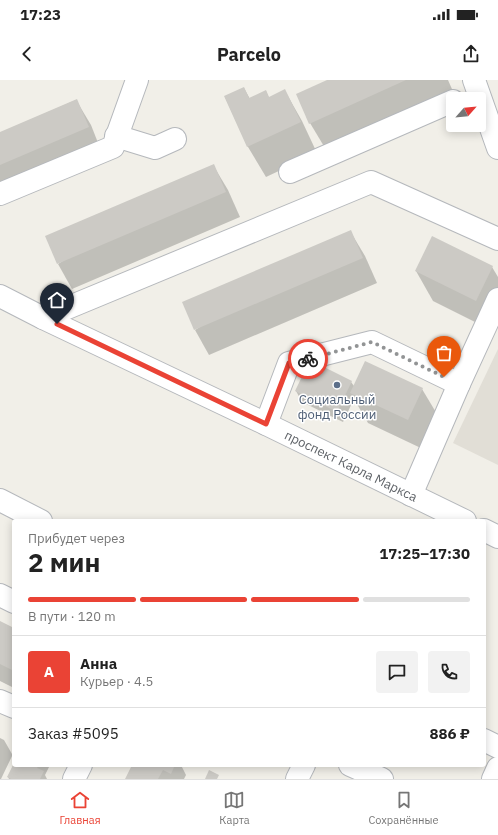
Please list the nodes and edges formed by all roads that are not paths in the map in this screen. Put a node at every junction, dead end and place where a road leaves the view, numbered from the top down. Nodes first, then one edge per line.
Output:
1 (137, 80) edge
2 (470, 90) edge
3 (446, 104) edge
4 (116, 136) junction
5 (175, 139) dead end
6 (498, 148) edge
7 (290, 172) dead end
8 (0, 194) edge
9 (498, 239) edge
10 (0, 296) edge
11 (498, 299) edge
12 (43, 318) junction
13 (458, 384) junction
14 (266, 424) junction
15 (411, 495) junction
16 (0, 500) edge
17 (37, 519) edge
18 (461, 519) edge
19 (486, 531) edge
20 (498, 537) edge
21 (0, 595) edge
22 (12, 601) edge
23 (0, 701) edge
24 (12, 706) edge
25 (486, 741) edge
26 (498, 747) edge
27 (80, 767) edge
28 (303, 767) edge
29 (355, 767) edge
30 (498, 768) edge
31 (74, 779) edge
32 (297, 779) edge
33 (382, 779) edge
34 (493, 779) edge

1 - 4 street
2 - 6 street
3 - 7 street
4 - 5 street
4 - 8 street
9 - 12 street
10 - 12 street, проспект Карла Маркса
11 - 13 street
12 - 14 street, проспект Карла Маркса
13 - 14 street
13 - 15 street
14 - 15 street, проспект Карла Маркса
15 - 18 street, проспект Карла Маркса
16 - 17 street
19 - 20 street
21 - 22 street
23 - 24 street
25 - 26 street
27 - 31 street
28 - 32 street
29 - 33 street
30 - 34 street

